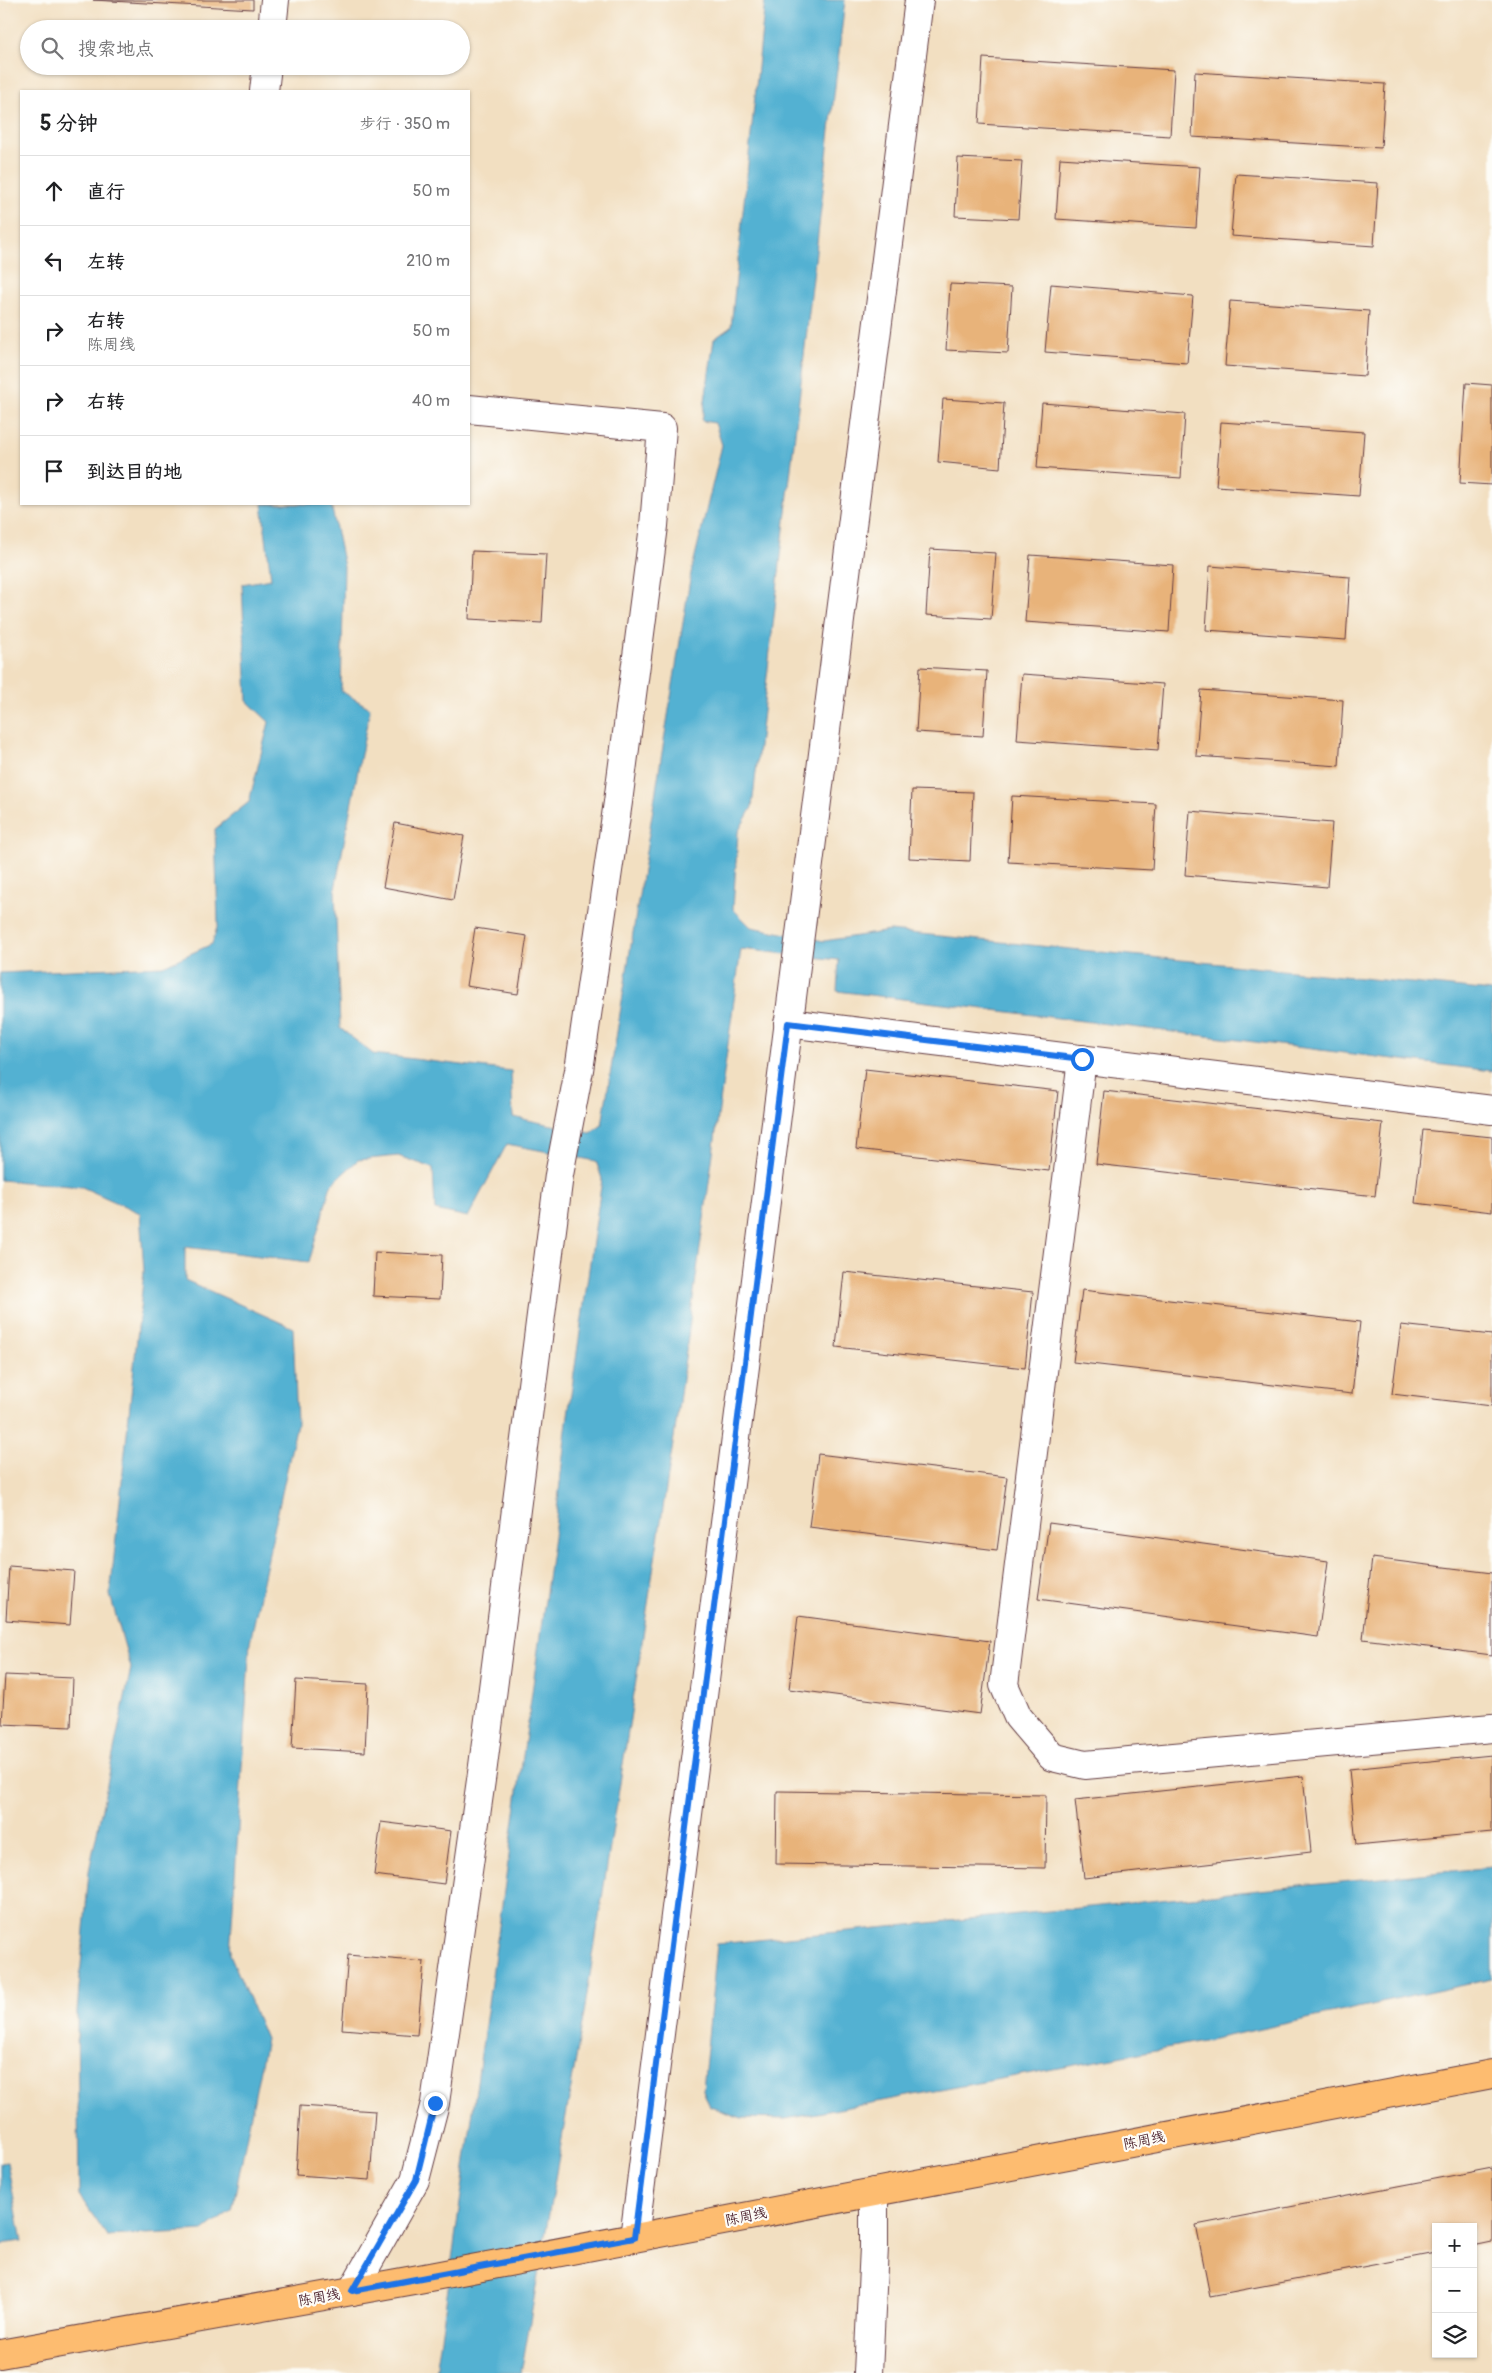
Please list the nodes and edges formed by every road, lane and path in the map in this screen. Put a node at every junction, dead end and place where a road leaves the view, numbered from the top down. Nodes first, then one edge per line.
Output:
1 (275, 0) edge
2 (919, 0) edge
3 (273, 20) edge
4 (266, 75) edge
5 (264, 90) edge
6 (470, 408) edge
7 (788, 1023) junction
8 (1082, 1059) junction
9 (1492, 1110) edge
10 (1492, 1728) edge
11 (1492, 2074) edge
12 (874, 2192) junction
13 (634, 2238) junction
14 (352, 2291) junction
15 (0, 2354) edge
16 (868, 2373) edge

1 - 3 street
2 - 7 street
4 - 5 street
6 - 14 street
7 - 8 street
7 - 13 street
8 - 9 street
8 - 10 street
11 - 12 main road, 陈周线
12 - 13 main road, 陈周线
12 - 16 street
13 - 14 main road, 陈周线
14 - 15 main road, 陈周线

